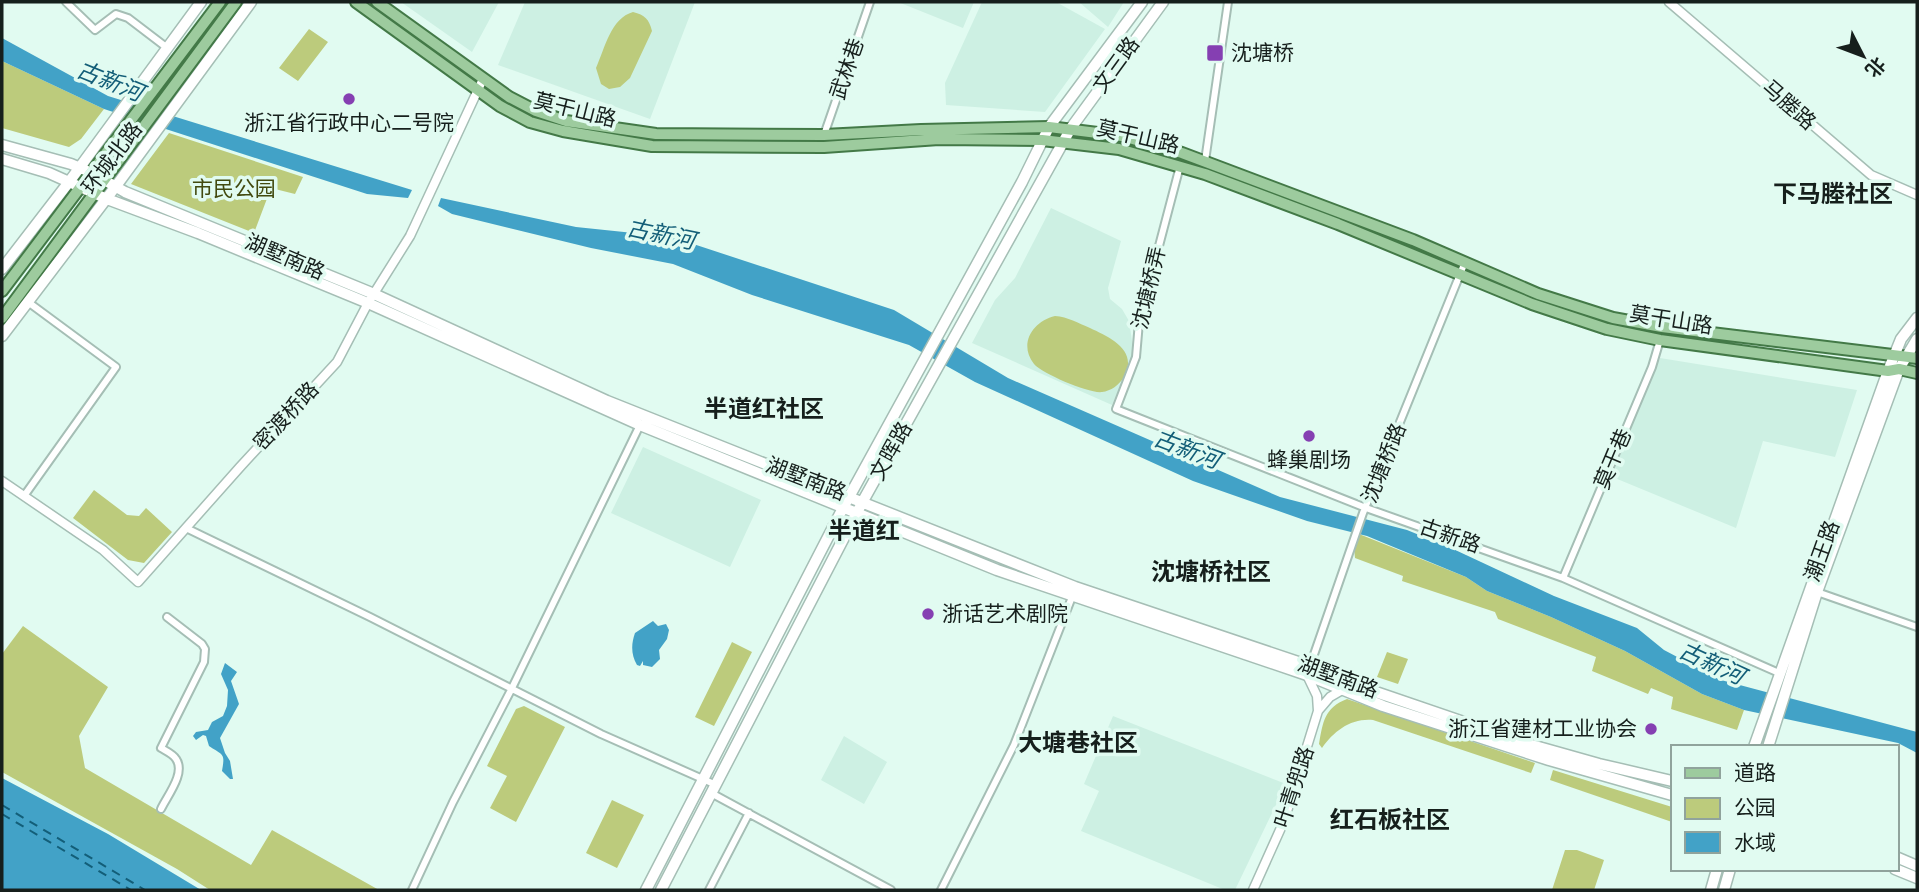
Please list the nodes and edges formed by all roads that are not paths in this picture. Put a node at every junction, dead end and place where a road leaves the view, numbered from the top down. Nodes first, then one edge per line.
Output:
1 (66, 2) edge
2 (201, 2) edge
3 (220, 2) edge
4 (236, 2) edge
5 (251, 2) edge
6 (356, 2) edge
7 (377, 2) edge
8 (870, 2) edge
9 (1142, 2) edge
10 (1163, 2) edge
11 (1228, 2) edge
12 (1669, 2) edge
13 (166, 47) junction
14 (483, 79) junction
15 (478, 90) junction
16 (1049, 127) junction
17 (1071, 128) junction
18 (824, 135) junction
19 (1042, 140) junction
20 (1064, 141) junction
21 (2, 145) edge
22 (2, 159) edge
23 (1205, 161) junction
24 (1180, 166) junction
25 (79, 168) junction
26 (92, 173) junction
27 (104, 181) junction
28 (69, 182) junction
29 (80, 186) junction
30 (116, 186) junction
31 (95, 193) junction
32 (1917, 195) edge
33 (107, 199) junction
34 (1463, 267) junction
35 (2, 270) edge
36 (2, 291) edge
37 (371, 298) junction
38 (28, 302) junction
39 (2, 318) edge
40 (1917, 318) edge
41 (2, 336) edge
42 (1917, 339) edge
43 (1660, 340) junction
44 (1895, 356) junction
45 (1912, 357) edge
46 (1894, 370) junction
47 (1917, 373) edge
48 (1116, 409) joint
49 (640, 425) junction
50 (2, 481) edge
51 (24, 496) junction
52 (850, 496) junction
53 (863, 501) junction
54 (843, 508) junction
55 (1365, 510) junction
56 (857, 513) junction
57 (186, 528) junction
58 (1563, 578) junction
59 (1818, 592) junction
60 (1072, 597) junction
61 (167, 617) dead end
62 (1917, 627) edge
63 (1309, 670) junction
64 (1779, 673) junction
65 (511, 690) junction
66 (1342, 690) junction
67 (1318, 711) junction
68 (1755, 745) edge
69 (1769, 745) edge
70 (702, 780) junction
71 (1671, 781) edge
72 (712, 788) junction
73 (1671, 795) edge
74 (161, 808) dead end
75 (749, 813) junction
76 (1898, 858) edge
77 (1917, 866) edge
78 (1898, 870) edge
79 (1716, 871) edge
80 (1729, 871) edge
81 (1917, 878) edge
82 (412, 890) edge
83 (646, 890) edge
84 (660, 890) edge
85 (709, 890) edge
86 (891, 890) edge
87 (941, 890) edge
88 (1253, 890) edge
89 (1711, 890) edge
90 (1724, 890) edge

1 - 13 street
2 - 13 main road, 环城北路
3 - 26 main road, 环城北路
4 - 27 main road, 环城北路
5 - 30 main road, 环城北路
6 - 15 main road, 莫干山路
7 - 14 main road, 莫干山路
8 - 18 street, 武林巷
9 - 16 main road, 文三路
10 - 17 main road, 文三路
11 - 23 street
12 - 32 street, 马塍路
13 - 25 main road, 环城北路
14 - 15 street, 密渡桥路
14 - 18 main road, 莫干山路
15 - 19 main road, 莫干山路
15 - 37 street, 密渡桥路
16 - 17 main road, 莫干山路
16 - 18 main road, 莫干山路
16 - 19 main road, 文晖路
17 - 20 main road, 文晖路
17 - 23 main road, 莫干山路
19 - 20 main road, 莫干山路
19 - 52 main road, 文晖路
20 - 24 main road, 莫干山路
20 - 53 main road, 文晖路
21 - 25 main road, 湖墅南路
22 - 28 main road, 湖墅南路
23 - 34 main road, 莫干山路
24 - 34 main road, 莫干山路
24 - 48 street, 沈塘桥弄
25 - 26 main road, 湖墅南路
25 - 28 main road, 环城北路
26 - 27 main road, 湖墅南路
26 - 29 main road, 环城北路
27 - 30 main road, 湖墅南路
27 - 31 main road, 环城北路
28 - 29 main road, 湖墅南路
28 - 35 main road, 环城北路
29 - 31 main road, 湖墅南路
29 - 36 main road, 环城北路
30 - 33 main road, 环城北路
30 - 37 main road, 湖墅南路
31 - 33 main road, 湖墅南路
31 - 39 main road, 环城北路
33 - 37 main road, 湖墅南路
33 - 38 main road, 环城北路
34 - 43 main road, 莫干山路
34 - 44 main road, 莫干山路
34 - 55 street, 沈塘桥路
37 - 49 main road, 湖墅南路
37 - 52 main road, 湖墅南路
37 - 57 street, 密渡桥路
38 - 41 main road, 环城北路
38 - 51 street
40 - 44 main road, 潮王路
42 - 45 main road, 潮王路
43 - 46 main road, 莫干山路
43 - 58 street, 莫干巷
44 - 45 main road, 莫干山路
44 - 46 main road, 潮王路
45 - 46 main road, 潮王路
46 - 47 main road, 莫干山路
46 - 59 main road, 潮王路
46 - 64 main road, 潮王路
48 - 55 street, 古新路
49 - 54 main road, 湖墅南路
49 - 65 street
50 - 51 street, 密渡桥路
51 - 57 street, 密渡桥路
52 - 53 main road, 湖墅南路
52 - 54 main road, 文晖路
53 - 56 main road, 文晖路
53 - 63 main road, 湖墅南路
54 - 56 main road, 湖墅南路
54 - 70 main road, 文晖路
55 - 58 street, 古新路
55 - 63 street, 沈塘桥路
56 - 60 main road, 湖墅南路
56 - 72 main road, 文晖路
57 - 65 street
58 - 64 street, 古新路
59 - 62 street
59 - 69 main road, 潮王路
60 - 63 main road, 湖墅南路
60 - 87 street
61 - 74 street
63 - 66 main road, 湖墅南路
63 - 67 street
63 - 71 main road, 湖墅南路
64 - 68 main road, 潮王路
65 - 70 street
65 - 82 street
66 - 67 street
66 - 73 main road, 湖墅南路
67 - 88 street, 叶青兜路
70 - 72 street
70 - 83 main road, 文晖路
72 - 75 street
72 - 84 main road, 文晖路
75 - 85 street
75 - 86 street
76 - 77 main road
78 - 81 main road
79 - 89 main road
80 - 90 main road

